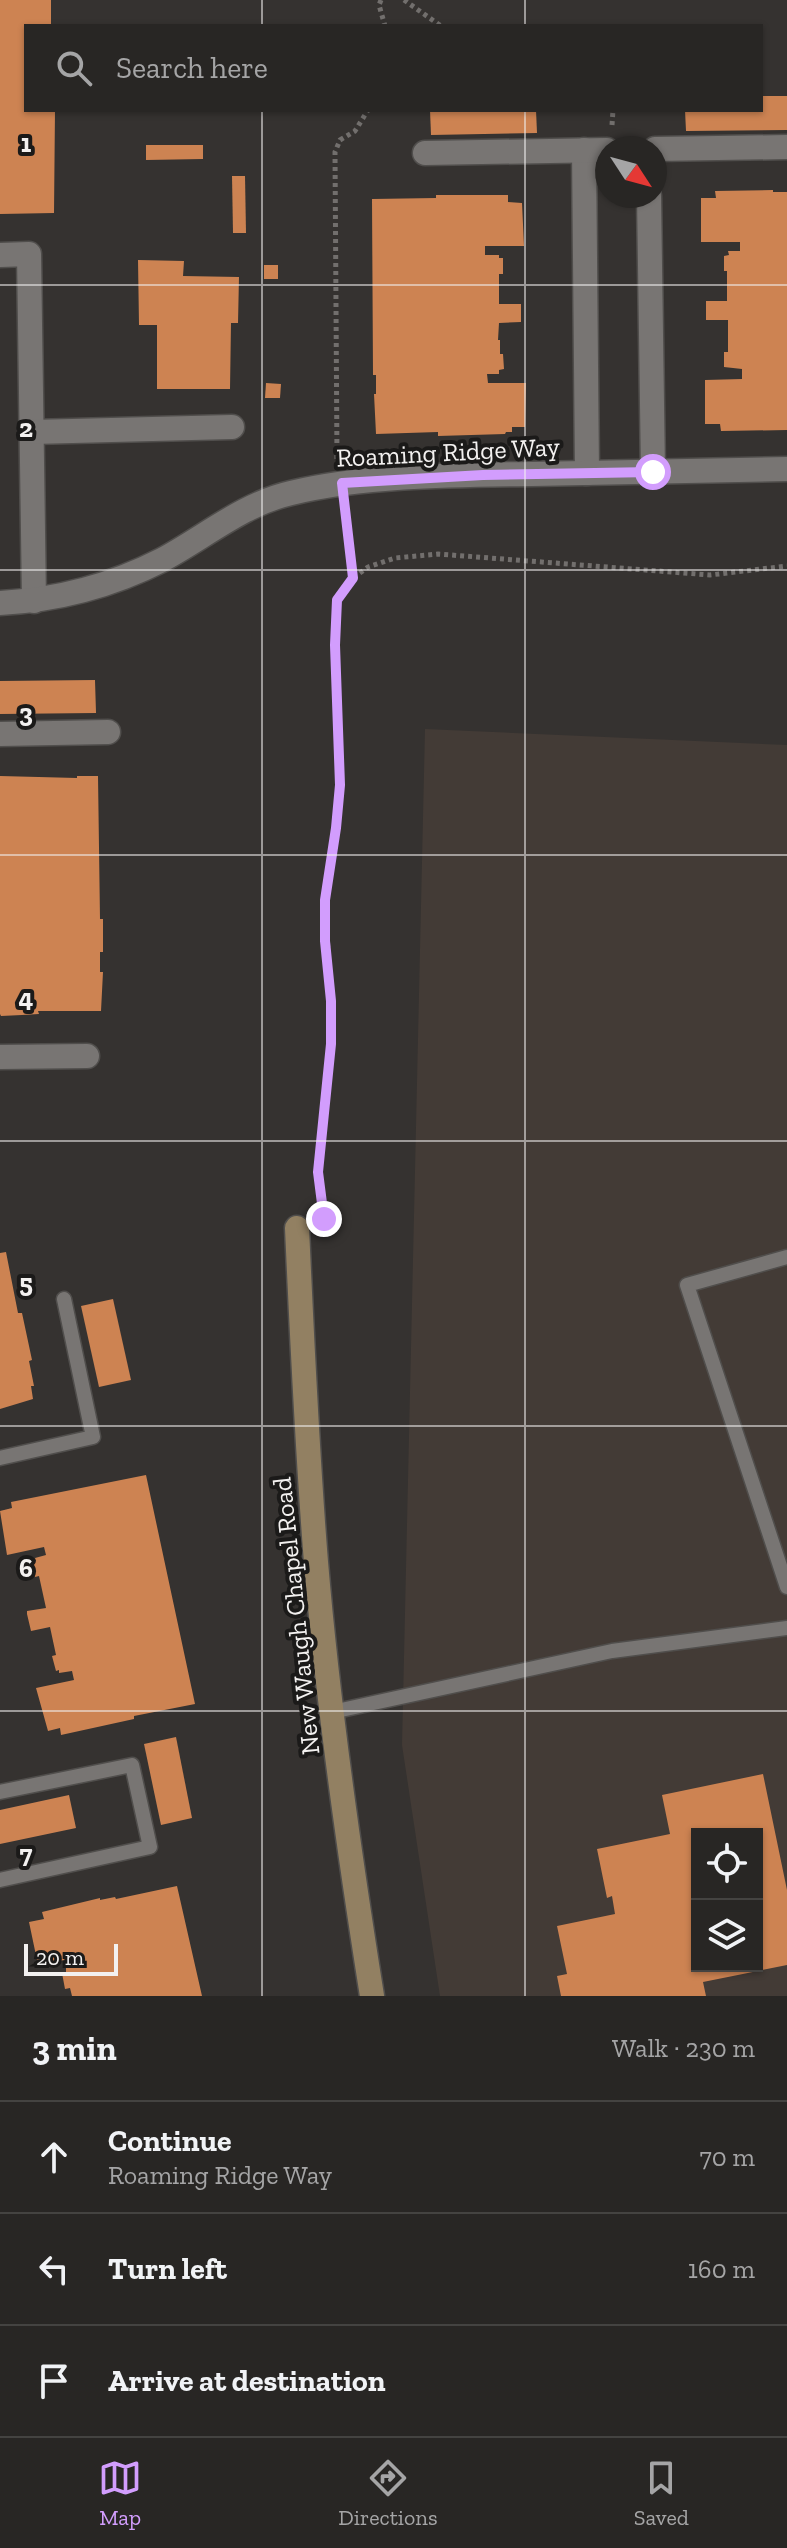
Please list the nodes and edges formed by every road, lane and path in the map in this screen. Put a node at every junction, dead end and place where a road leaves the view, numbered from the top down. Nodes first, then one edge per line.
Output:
1 (381, 0) edge
2 (404, 0) edge
3 (384, 24) edge
4 (438, 24) edge
5 (367, 112) edge
6 (787, 147) edge
7 (667, 149) edge
8 (595, 150) edge
9 (425, 153) dead end
10 (595, 186) edge
11 (649, 208) edge
12 (0, 255) edge
13 (232, 427) dead end
14 (32, 432) junction
15 (787, 469) edge
16 (653, 472) junction
17 (587, 473) junction
18 (342, 483) junction
19 (787, 566) edge
20 (353, 578) junction
21 (34, 601) junction
22 (0, 603) edge
23 (108, 732) dead end
24 (0, 734) edge
25 (87, 1056) dead end
26 (0, 1057) edge
27 (324, 1219) dead end
28 (297, 1228) dead end
29 (787, 1257) edge
30 (64, 1299) dead end
31 (0, 1458) edge
32 (787, 1587) edge
33 (787, 1628) edge
34 (332, 1712) junction
35 (0, 1792) edge
36 (0, 1880) edge
37 (372, 1996) edge

1 - 3 path
2 - 4 path
5 - 18 path
6 - 7 street
8 - 9 street, Roaming Ridge Way
10 - 17 street, Roaming Ridge Way
11 - 16 street
12 - 14 street
13 - 14 street
14 - 21 street
15 - 16 street, Roaming Ridge Way
16 - 17 street, Roaming Ridge Way
17 - 18 street, Roaming Ridge Way
18 - 20 path
18 - 21 street, Roaming Ridge Way
19 - 20 path
20 - 27 path
21 - 22 street, Roaming Ridge Way
23 - 24 street
25 - 26 street
28 - 34 street, New Waugh Chapel Road
29 - 32 lane
30 - 31 lane
33 - 34 lane
34 - 37 street, New Waugh Chapel Road
35 - 36 lane

